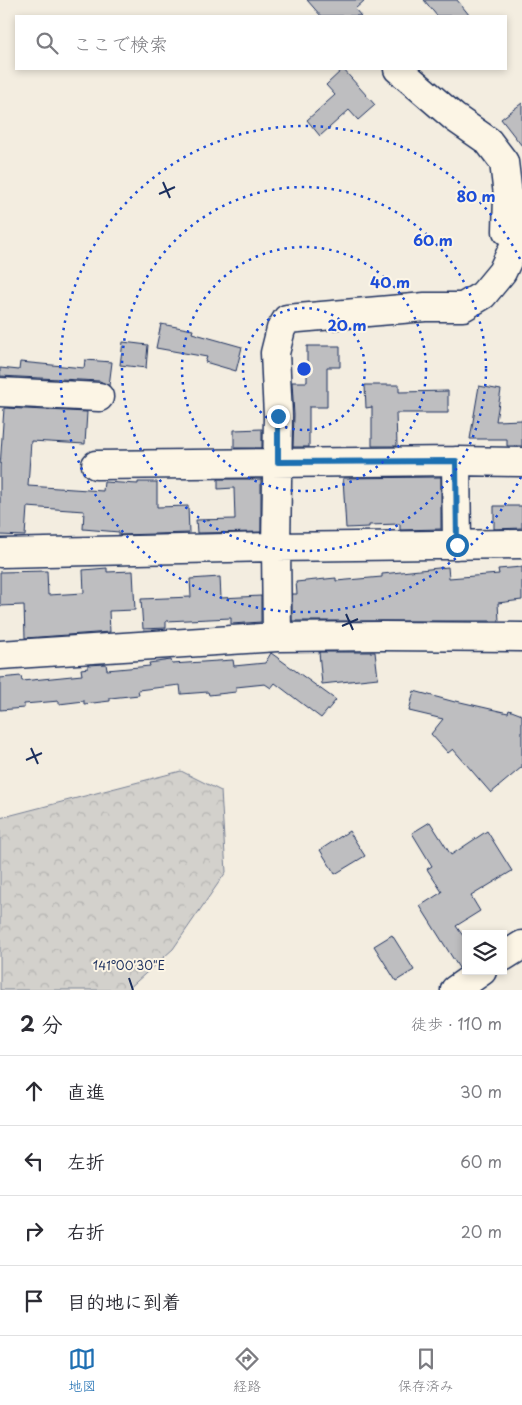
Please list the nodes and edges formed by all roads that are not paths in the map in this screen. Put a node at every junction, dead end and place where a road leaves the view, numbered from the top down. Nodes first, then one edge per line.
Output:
1 (399, 70) edge
2 (522, 205) edge
3 (502, 272) junction
4 (0, 392) edge
5 (98, 397) dead end
6 (456, 461) junction
7 (278, 462) junction
8 (522, 462) edge
9 (96, 465) dead end
10 (522, 544) edge
11 (457, 545) junction
12 (276, 547) junction
13 (0, 553) edge
14 (277, 637) junction
15 (522, 638) edge
16 (0, 655) edge
17 (522, 944) edge
18 (507, 954) edge
19 (476, 975) edge
20 (455, 990) edge

1 - 3 street
2 - 3 street
3 - 7 street
4 - 5 street
6 - 7 street
6 - 8 street
6 - 11 street
7 - 9 street
7 - 12 street
10 - 11 street
11 - 12 street
12 - 13 street
12 - 14 street
14 - 15 street
14 - 16 street
17 - 18 street
19 - 20 street

